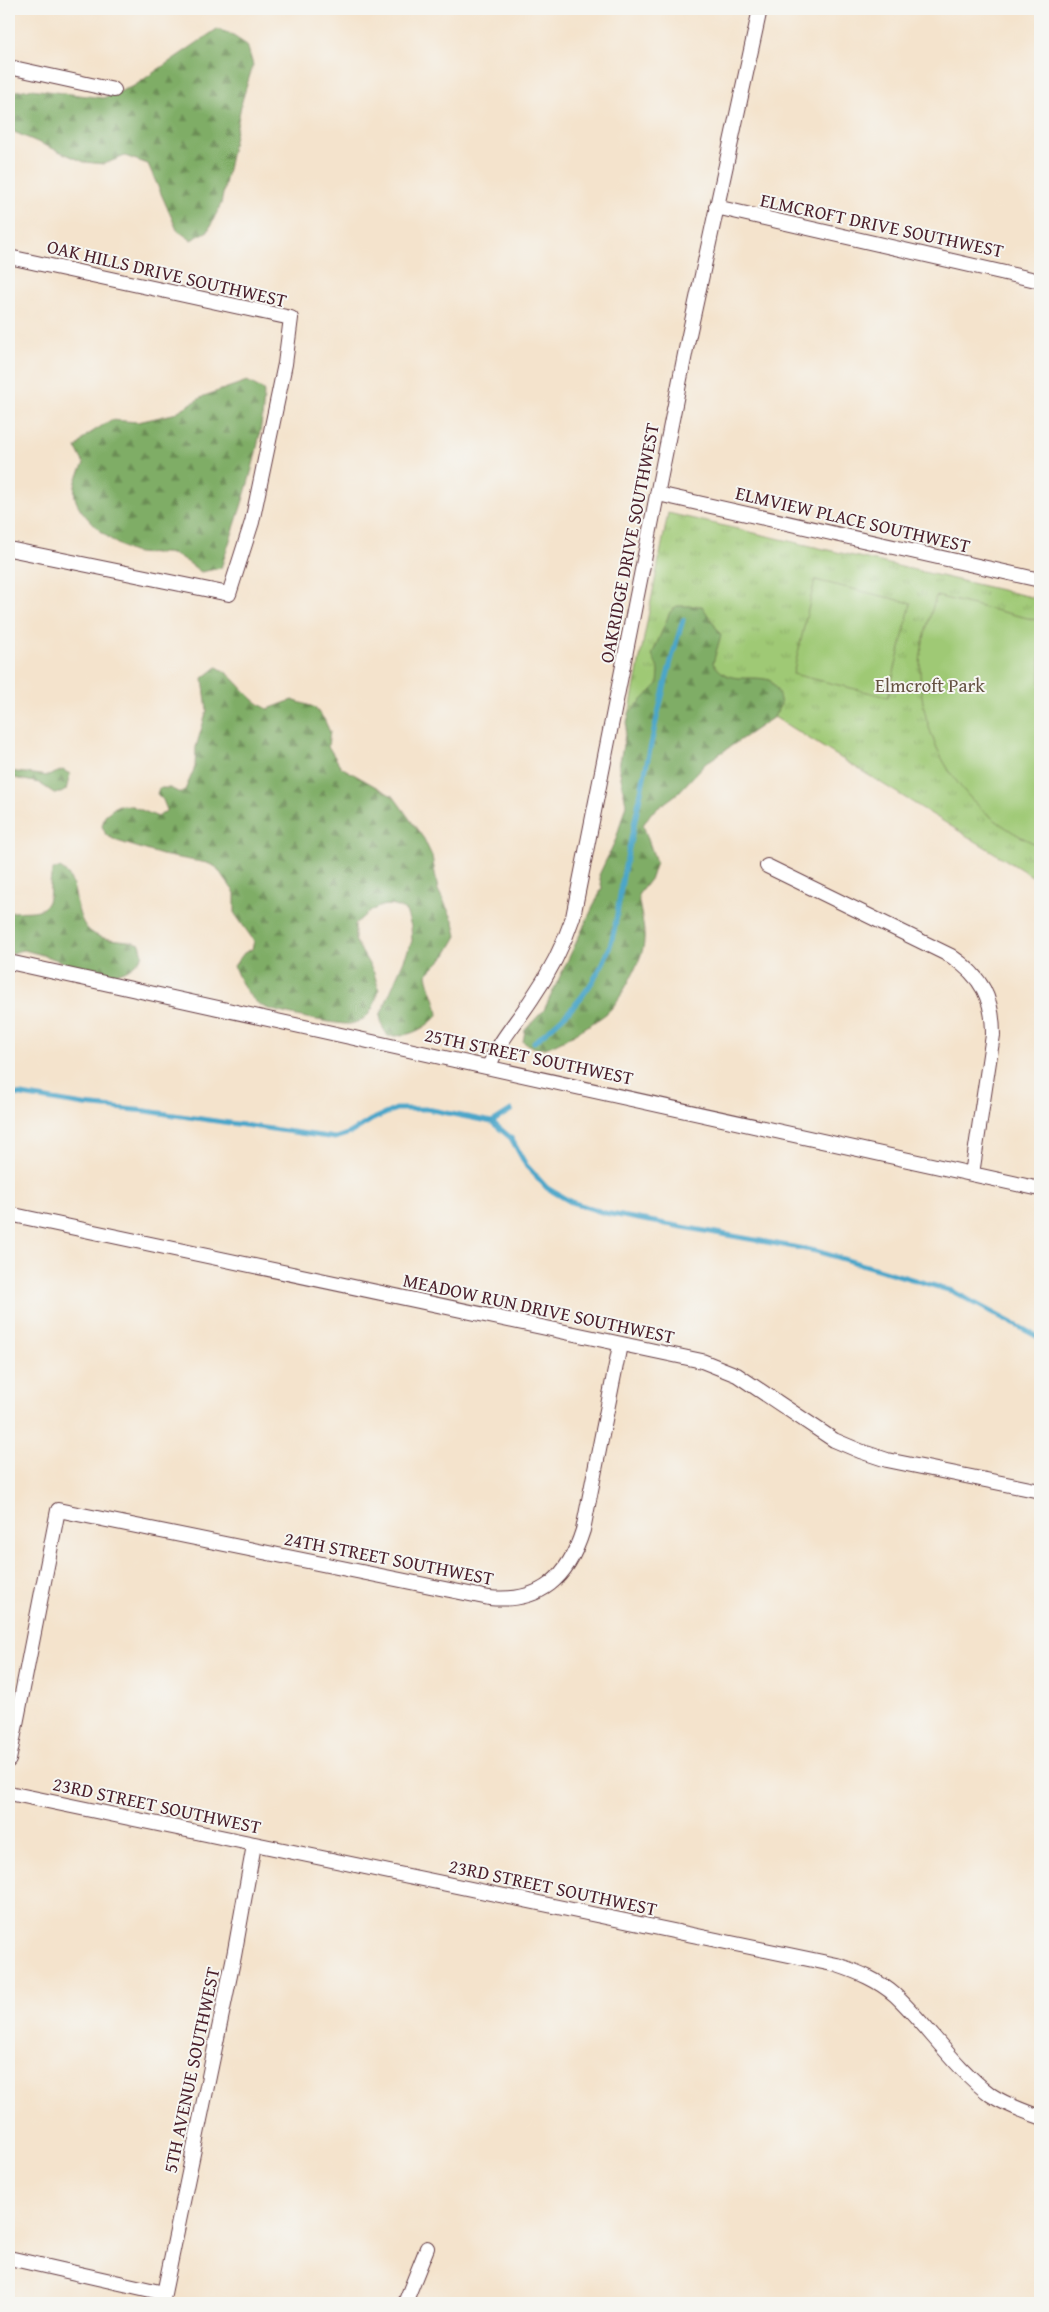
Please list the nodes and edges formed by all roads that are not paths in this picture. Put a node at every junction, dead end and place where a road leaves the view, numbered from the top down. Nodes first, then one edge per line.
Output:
1 (760, 9) edge
2 (9, 66) edge
3 (114, 90) dead end
4 (716, 207) junction
5 (9, 257) edge
6 (1040, 281) edge
7 (658, 494) junction
8 (9, 549) edge
9 (1040, 580) edge
10 (767, 866) dead end
11 (9, 962) edge
12 (489, 1066) junction
13 (972, 1174) junction
14 (1040, 1189) edge
15 (9, 1214) edge
16 (620, 1345) junction
17 (1040, 1491) edge
18 (9, 1760) edge
19 (9, 1793) edge
20 (254, 1845) junction
21 (1040, 2117) edge
22 (427, 2248) dead end
23 (9, 2258) edge
24 (163, 2298) edge
25 (405, 2303) edge

1 - 4 street, OAKRIDGE DRIVE SOUTHWEST
2 - 3 street
4 - 6 street, ELMCROFT DRIVE SOUTHWEST
4 - 7 street, OAKRIDGE DRIVE SOUTHWEST
5 - 8 street, OAK HILLS DRIVE SOUTHWEST
7 - 9 street, ELMVIEW PLACE SOUTHWEST
7 - 12 street, OAKRIDGE DRIVE SOUTHWEST
10 - 13 street
11 - 12 street, 25TH STREET SOUTHWEST
12 - 13 street, 25TH STREET SOUTHWEST
13 - 14 street, 25TH STREET SOUTHWEST
15 - 16 street, MEADOW RUN DRIVE SOUTHWEST
16 - 17 street, MEADOW RUN DRIVE SOUTHWEST
16 - 18 street, 24TH STREET SOUTHWEST
19 - 20 street, 23RD STREET SOUTHWEST
20 - 21 street, 23RD STREET SOUTHWEST
20 - 24 street, 5TH AVENUE SOUTHWEST
22 - 25 street
23 - 24 street

